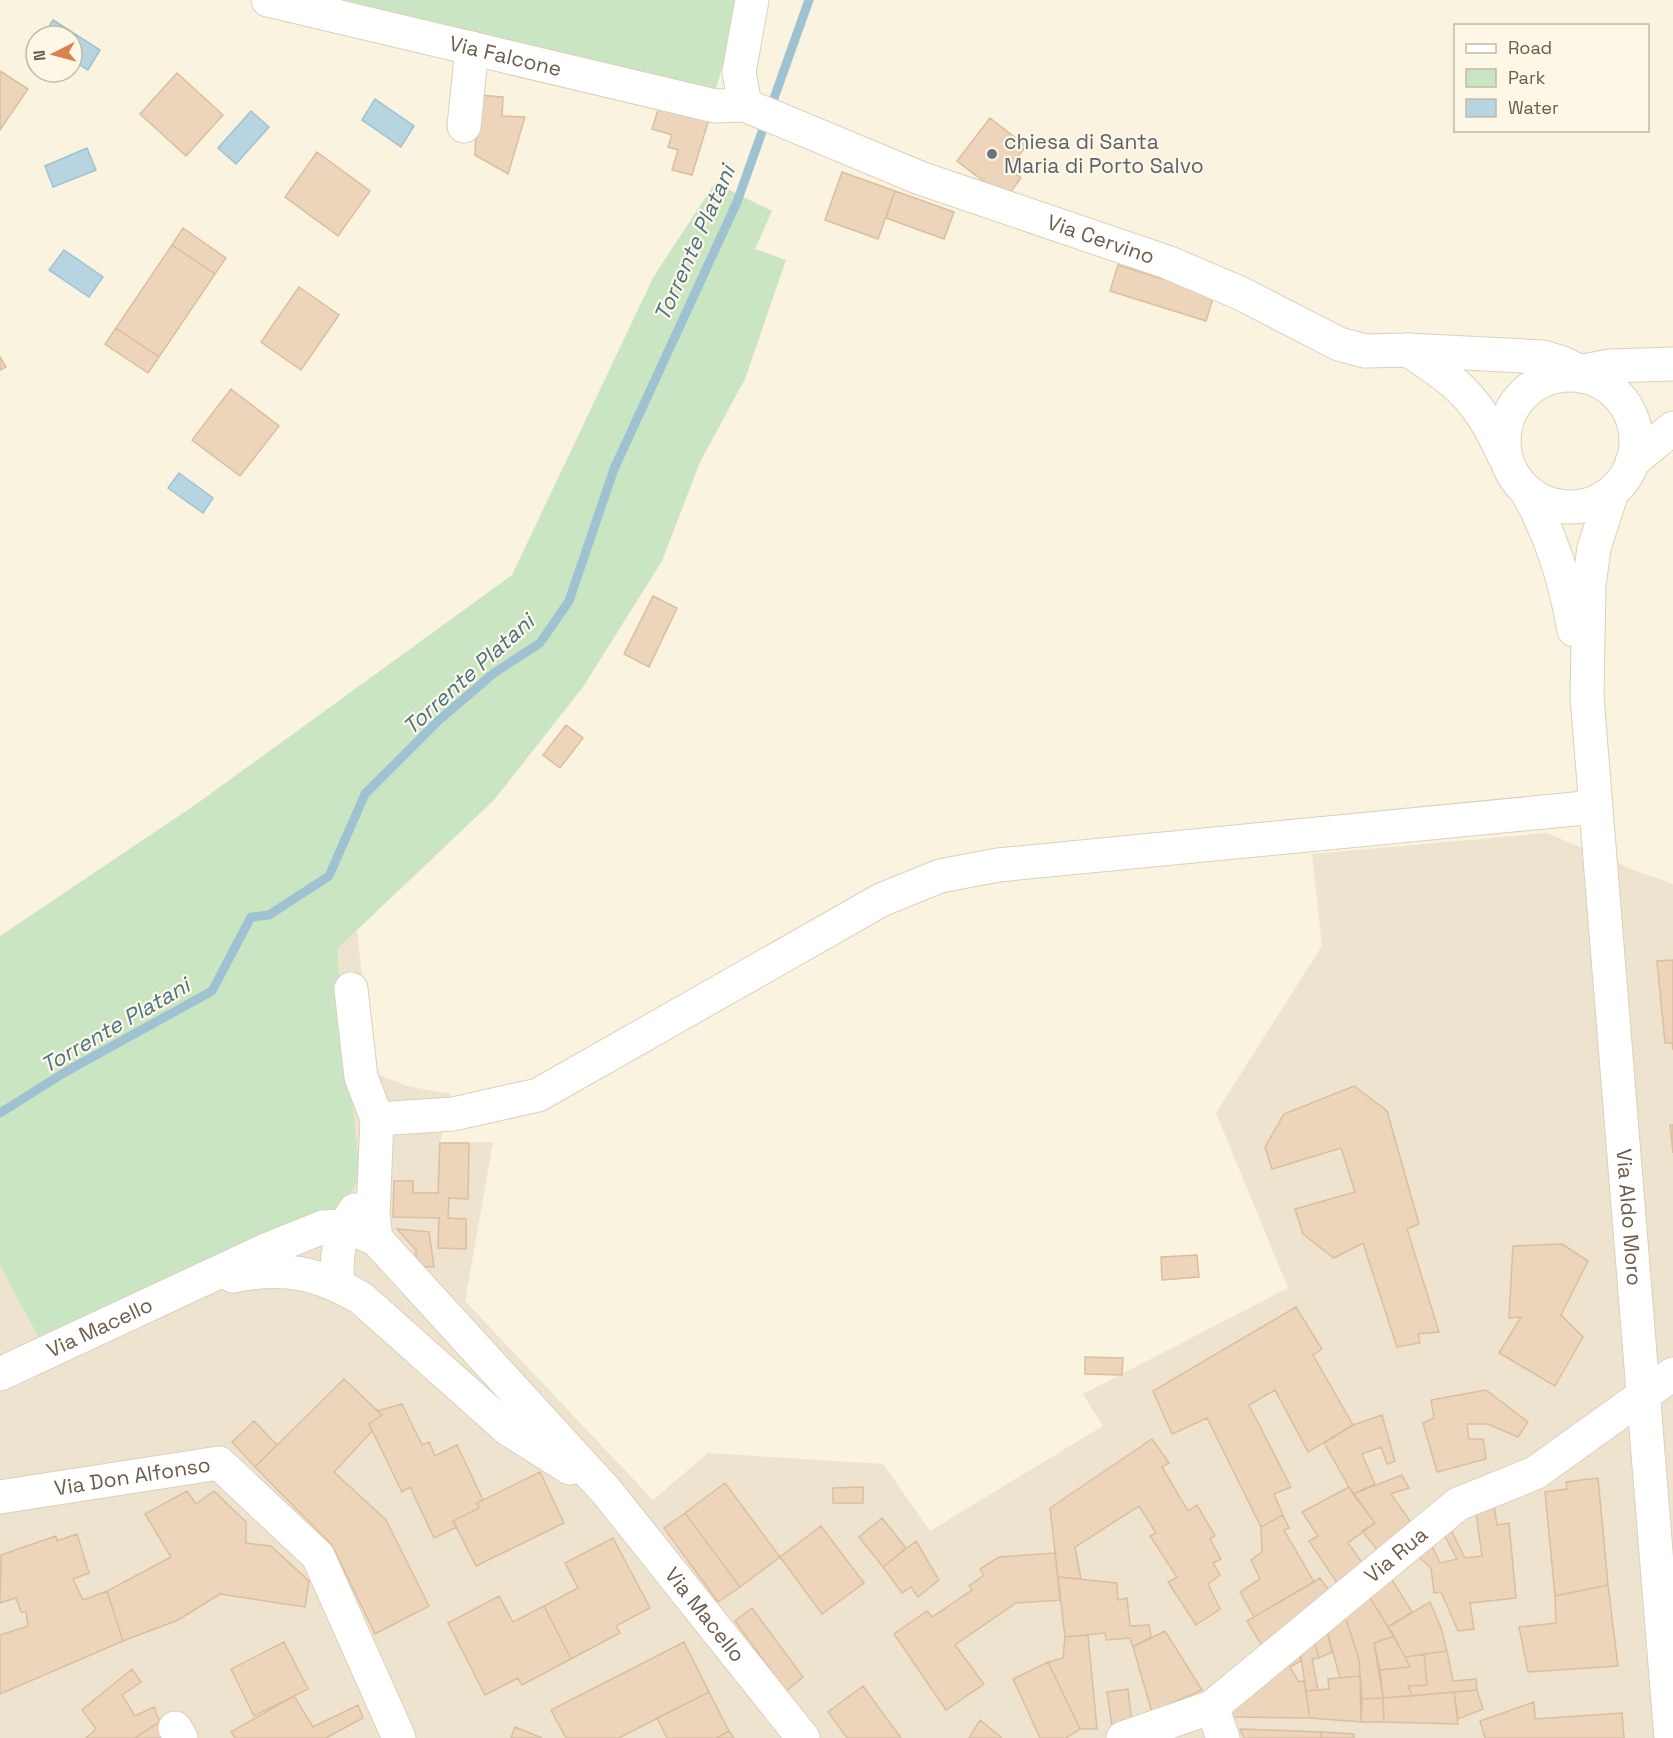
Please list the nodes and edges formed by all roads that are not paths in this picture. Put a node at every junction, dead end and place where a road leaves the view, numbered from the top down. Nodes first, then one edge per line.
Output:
1 (268, 0) edge
2 (752, 0) edge
3 (472, 48) junction
4 (745, 105) junction
5 (464, 126) dead end
6 (1408, 350) junction
7 (1673, 364) edge
8 (1578, 375) junction
9 (1673, 428) edge
10 (1506, 460) junction
11 (1632, 462) junction
12 (1527, 492) junction
13 (1612, 492) junction
14 (1587, 697) junction
15 (1595, 807) junction
16 (351, 989) dead end
17 (377, 1119) junction
18 (376, 1167) junction
19 (344, 1226) junction
20 (376, 1239) junction
21 (199, 1282) junction
22 (338, 1285) junction
23 (484, 1357) junction
24 (0, 1374) edge
25 (1673, 1374) edge
26 (458, 1383) junction
27 (1645, 1395) junction
28 (607, 1492) junction
29 (0, 1497) edge
30 (1212, 1707) junction
31 (399, 1738) edge
32 (803, 1738) edge
33 (1123, 1738) edge
34 (1223, 1738) edge
35 (1671, 1738) edge

1 - 3 street, Via Falcone
2 - 4 street
3 - 4 street, Via Falcone
3 - 5 street
4 - 6 street, Via Cervino
6 - 8 street, Via Cervino
6 - 10 street
7 - 8 street
8 - 10 street
8 - 11 street
9 - 11 street
10 - 12 street
11 - 13 street
12 - 13 street
12 - 14 street
13 - 14 street
14 - 15 street, Via Aldo Moro
15 - 17 street
15 - 27 street, Via Aldo Moro
16 - 17 street
17 - 18 street
18 - 19 street
18 - 20 street
19 - 20 street
19 - 21 street
19 - 22 street
20 - 23 street, Via Macello
21 - 22 street
21 - 24 street, Via Macello
22 - 26 street
23 - 26 street
23 - 28 street, Via Macello
25 - 27 street, Via Rua
26 - 28 street
27 - 30 street, Via Rua
27 - 35 street, Via Aldo Moro
28 - 32 street, Via Macello
29 - 31 street, Via Don Alfonso
30 - 33 street, Via Rua
30 - 34 street

